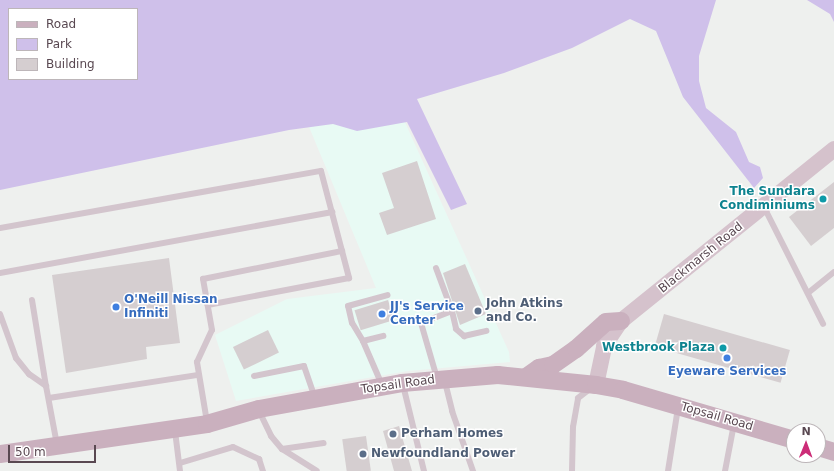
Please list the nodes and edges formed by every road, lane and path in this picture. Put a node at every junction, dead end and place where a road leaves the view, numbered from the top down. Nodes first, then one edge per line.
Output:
1 (834, 149) edge
2 (764, 207) junction
3 (332, 212) junction
4 (0, 228) edge
5 (342, 251) junction
6 (436, 268) dead end
7 (834, 272) edge
8 (0, 273) edge
9 (808, 293) junction
10 (388, 295) dead end
11 (32, 300) dead end
12 (208, 305) junction
13 (452, 311) junction
14 (0, 314) edge
15 (621, 321) junction
16 (823, 324) dead end
17 (486, 331) dead end
18 (383, 336) dead end
19 (363, 341) junction
20 (198, 375) junction
21 (254, 376) dead end
22 (526, 377) junction
23 (441, 379) junction
24 (402, 383) junction
25 (596, 385) junction
26 (46, 386) junction
27 (382, 387) junction
28 (48, 398) junction
29 (315, 398) junction
30 (678, 406) junction
31 (259, 409) junction
32 (735, 422) junction
33 (207, 424) junction
34 (175, 429) junction
35 (786, 438) edge
36 (324, 443) dead end
37 (57, 445) junction
38 (282, 449) junction
39 (0, 454) edge
40 (180, 463) junction
41 (180, 471) edge
42 (263, 471) edge
43 (317, 471) edge
44 (424, 471) edge
45 (473, 471) edge
46 (572, 471) edge
47 (668, 471) edge
48 (725, 471) edge

1 - 2 main road, Blackmarsh Road
2 - 9 lane
2 - 15 main road, Blackmarsh Road
3 - 4 lane
3 - 5 lane
3 - 8 lane
5 - 12 lane
5 - 12 lane
6 - 13 lane
7 - 9 lane
9 - 16 lane
10 - 19 lane
11 - 26 lane
12 - 20 lane
13 - 17 lane
13 - 23 lane
14 - 26 lane
15 - 22 main road
15 - 25 main road, Blackmarsh Road
18 - 19 lane
19 - 27 lane
20 - 28 lane
20 - 33 lane
21 - 29 lane
22 - 23 main road, Topsail Road
22 - 25 main road, Topsail Road
23 - 24 main road, Topsail Road
23 - 45 lane
24 - 27 main road, Topsail Road
24 - 44 lane
25 - 30 main road, Topsail Road
25 - 46 lane
26 - 28 lane
27 - 29 main road, Topsail Road
28 - 37 lane
29 - 31 main road, Topsail Road
30 - 32 main road, Topsail Road
30 - 47 lane
31 - 33 main road, Topsail Road
31 - 38 lane
32 - 35 main road, Topsail Road
32 - 48 lane
33 - 34 main road, Topsail Road
34 - 37 main road, Topsail Road
34 - 40 lane
36 - 38 lane
37 - 39 main road, Topsail Road
38 - 43 lane
40 - 41 lane
40 - 42 lane

